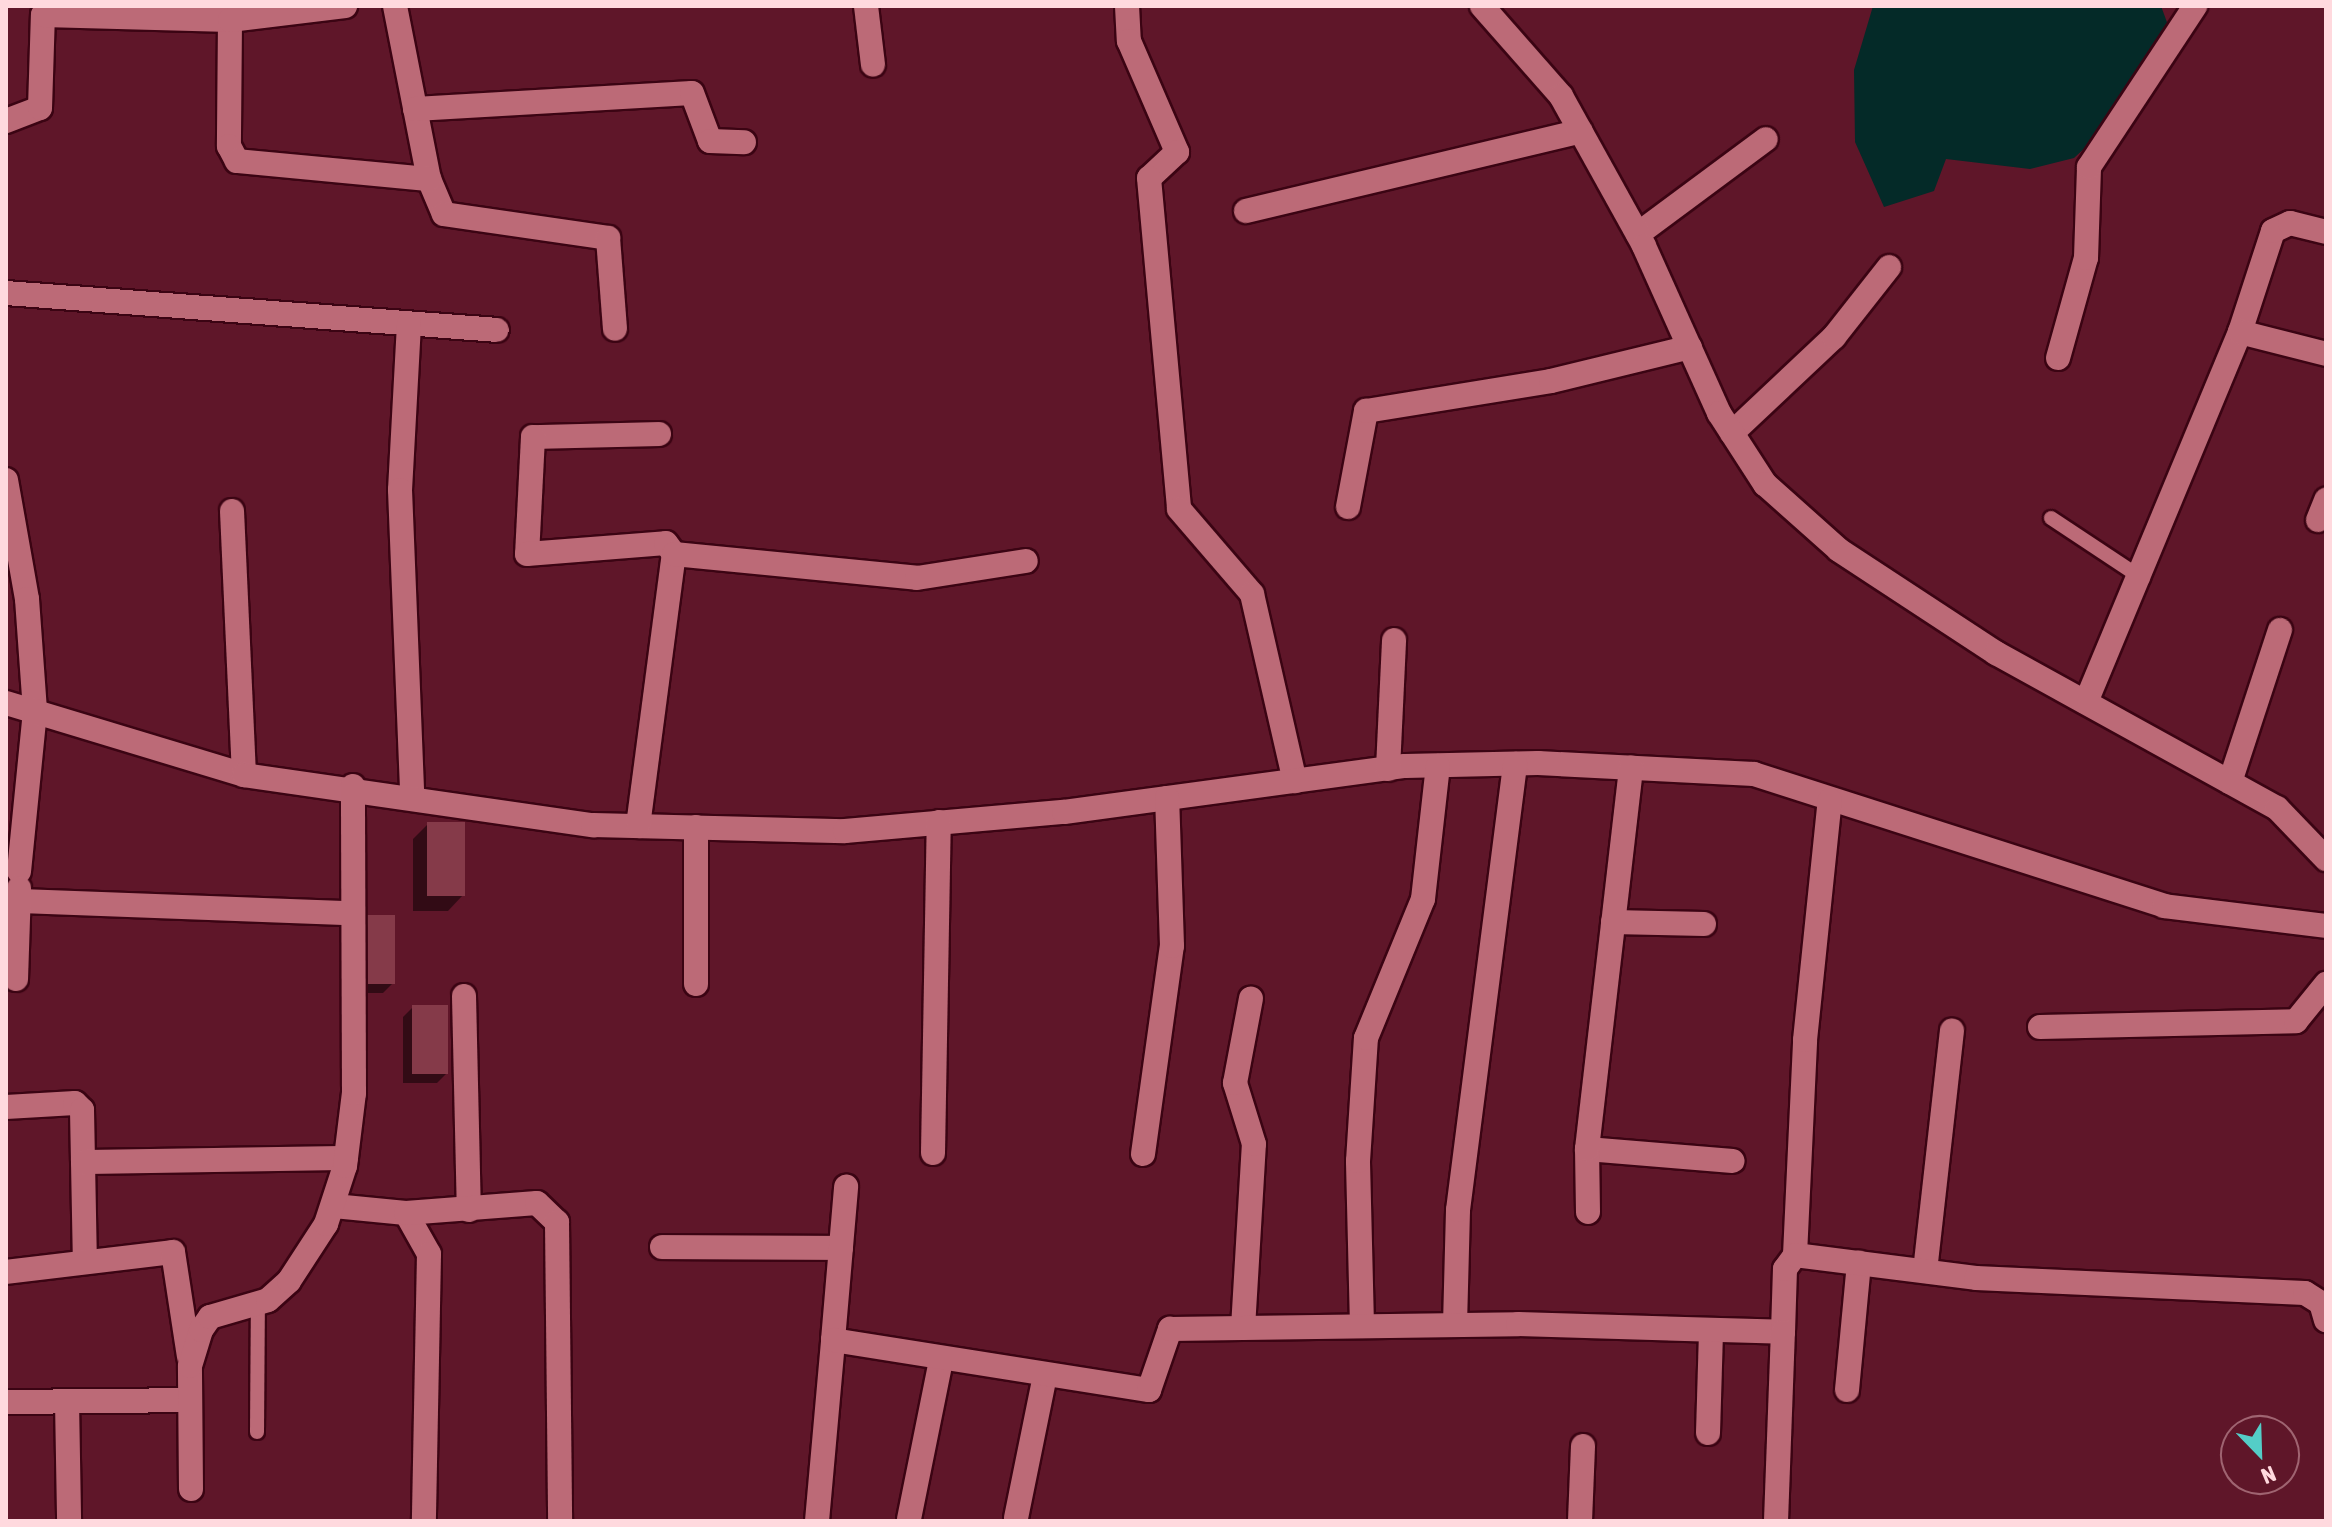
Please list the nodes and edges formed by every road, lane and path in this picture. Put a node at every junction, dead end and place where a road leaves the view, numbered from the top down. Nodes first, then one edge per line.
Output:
1 (345, 6) edge
2 (395, 6) edge
3 (866, 6) edge
4 (1127, 6) edge
5 (1482, 6) edge
6 (2195, 6) edge
7 (43, 11) edge
8 (238, 15) edge
9 (873, 65) dead end
10 (415, 109) junction
11 (6, 121) edge
12 (1581, 131) junction
13 (1766, 139) dead end
14 (744, 142) dead end
15 (429, 179) junction
16 (1246, 211) dead end
17 (2326, 232) edge
18 (1638, 234) junction
19 (1889, 267) dead end
20 (6, 293) edge
21 (409, 324) junction
22 (615, 329) dead end
23 (497, 330) dead end
24 (2240, 332) junction
25 (1690, 347) junction
26 (2326, 354) edge
27 (2058, 358) dead end
28 (1732, 433) junction
29 (659, 434) dead end
30 (6, 480) edge
31 (1348, 507) dead end
32 (232, 511) dead end
33 (2051, 518) dead end
34 (674, 554) junction
35 (1026, 561) dead end
36 (2143, 579) junction
37 (2280, 630) dead end
38 (1394, 640) dead end
39 (2086, 702) junction
40 (6, 703) edge
41 (35, 711) junction
42 (1515, 764) junction
43 (1438, 766) junction
44 (1631, 768) junction
45 (1388, 769) junction
46 (244, 775) junction
47 (1295, 781) junction
48 (2230, 782) junction
49 (353, 786) junction
50 (412, 794) junction
51 (1167, 798) junction
52 (1830, 800) junction
53 (939, 822) junction
54 (638, 826) junction
55 (696, 827) junction
56 (2326, 859) edge
57 (13, 871) edge
58 (19, 901) junction
59 (352, 913) junction
60 (1613, 922) junction
61 (1704, 924) dead end
62 (2326, 926) edge
63 (16, 979) dead end
64 (696, 984) dead end
65 (2326, 984) edge
66 (464, 996) dead end
67 (1251, 998) dead end
68 (2040, 1027) dead end
69 (1952, 1031) dead end
70 (6, 1107) edge
71 (1587, 1149) junction
72 (933, 1153) dead end
73 (1143, 1154) dead end
74 (346, 1158) junction
75 (1733, 1161) dead end
76 (83, 1162) junction
77 (846, 1187) dead end
78 (334, 1206) junction
79 (469, 1210) junction
80 (1588, 1212) dead end
81 (406, 1213) junction
82 (662, 1247) dead end
83 (841, 1248) junction
84 (1795, 1255) junction
85 (85, 1261) junction
86 (1859, 1263) junction
87 (1925, 1271) junction
88 (6, 1272) edge
89 (258, 1303) junction
90 (2326, 1320) edge
91 (1455, 1325) junction
92 (1362, 1326) junction
93 (1243, 1328) junction
94 (1711, 1330) junction
95 (1783, 1332) junction
96 (833, 1340) junction
97 (941, 1361) junction
98 (190, 1366) junction
99 (1045, 1375) junction
100 (1847, 1390) dead end
101 (188, 1400) junction
102 (67, 1401) junction
103 (6, 1402) edge
104 (257, 1432) dead end
105 (1708, 1433) dead end
106 (1583, 1446) dead end
107 (191, 1489) dead end
108 (1016, 1518) dead end
109 (909, 1519) edge
110 (69, 1521) edge
111 (424, 1521) edge
112 (560, 1521) edge
113 (817, 1521) edge
114 (1580, 1521) edge
115 (1776, 1521) edge

1 - 8 street
2 - 10 street
3 - 9 street
4 - 47 street
5 - 12 street
6 - 27 street
7 - 8 street
7 - 11 street
8 - 15 street
10 - 14 street
10 - 15 street
12 - 16 street
12 - 18 street
13 - 18 street
15 - 22 street
17 - 24 street
18 - 25 street
19 - 28 street
20 - 21 street
21 - 23 street
21 - 50 street
24 - 26 street
24 - 36 street
25 - 28 street
25 - 31 street
28 - 39 street
29 - 34 street
30 - 41 street
32 - 46 street
33 - 36 lane
34 - 35 street
34 - 54 street
36 - 39 street
37 - 48 street
38 - 45 street
39 - 48 street
40 - 41 street
41 - 46 street
41 - 57 street
42 - 43 street
42 - 44 street
42 - 91 street
43 - 45 street
43 - 92 street
44 - 52 street
44 - 60 street
45 - 47 street
46 - 49 street
47 - 51 street
48 - 56 street
49 - 50 street
49 - 59 street
50 - 54 street
51 - 53 street
51 - 73 street
52 - 62 street
52 - 84 street
53 - 55 street
53 - 72 street
54 - 55 street
55 - 64 street
57 - 58 street
58 - 59 street
58 - 63 street
59 - 74 street
60 - 61 street
60 - 71 street
65 - 68 street
66 - 79 street
67 - 93 street
69 - 87 street
70 - 76 street
71 - 75 street
71 - 80 street
74 - 76 street
74 - 78 street
76 - 85 street
77 - 83 street
78 - 81 street
78 - 89 street
79 - 81 street
79 - 112 street
81 - 111 street
82 - 83 street
83 - 96 street
84 - 86 street
84 - 95 street
85 - 88 street
85 - 98 street
86 - 87 street
86 - 100 street
87 - 90 street
89 - 98 street
89 - 104 lane
91 - 92 street
91 - 94 street
92 - 93 street
93 - 99 street
94 - 95 street
94 - 105 street
95 - 115 street
96 - 97 street
96 - 113 street
97 - 99 street
97 - 109 street
98 - 101 street
99 - 108 street
101 - 102 street
101 - 107 street
102 - 103 street
102 - 110 street
106 - 114 street

